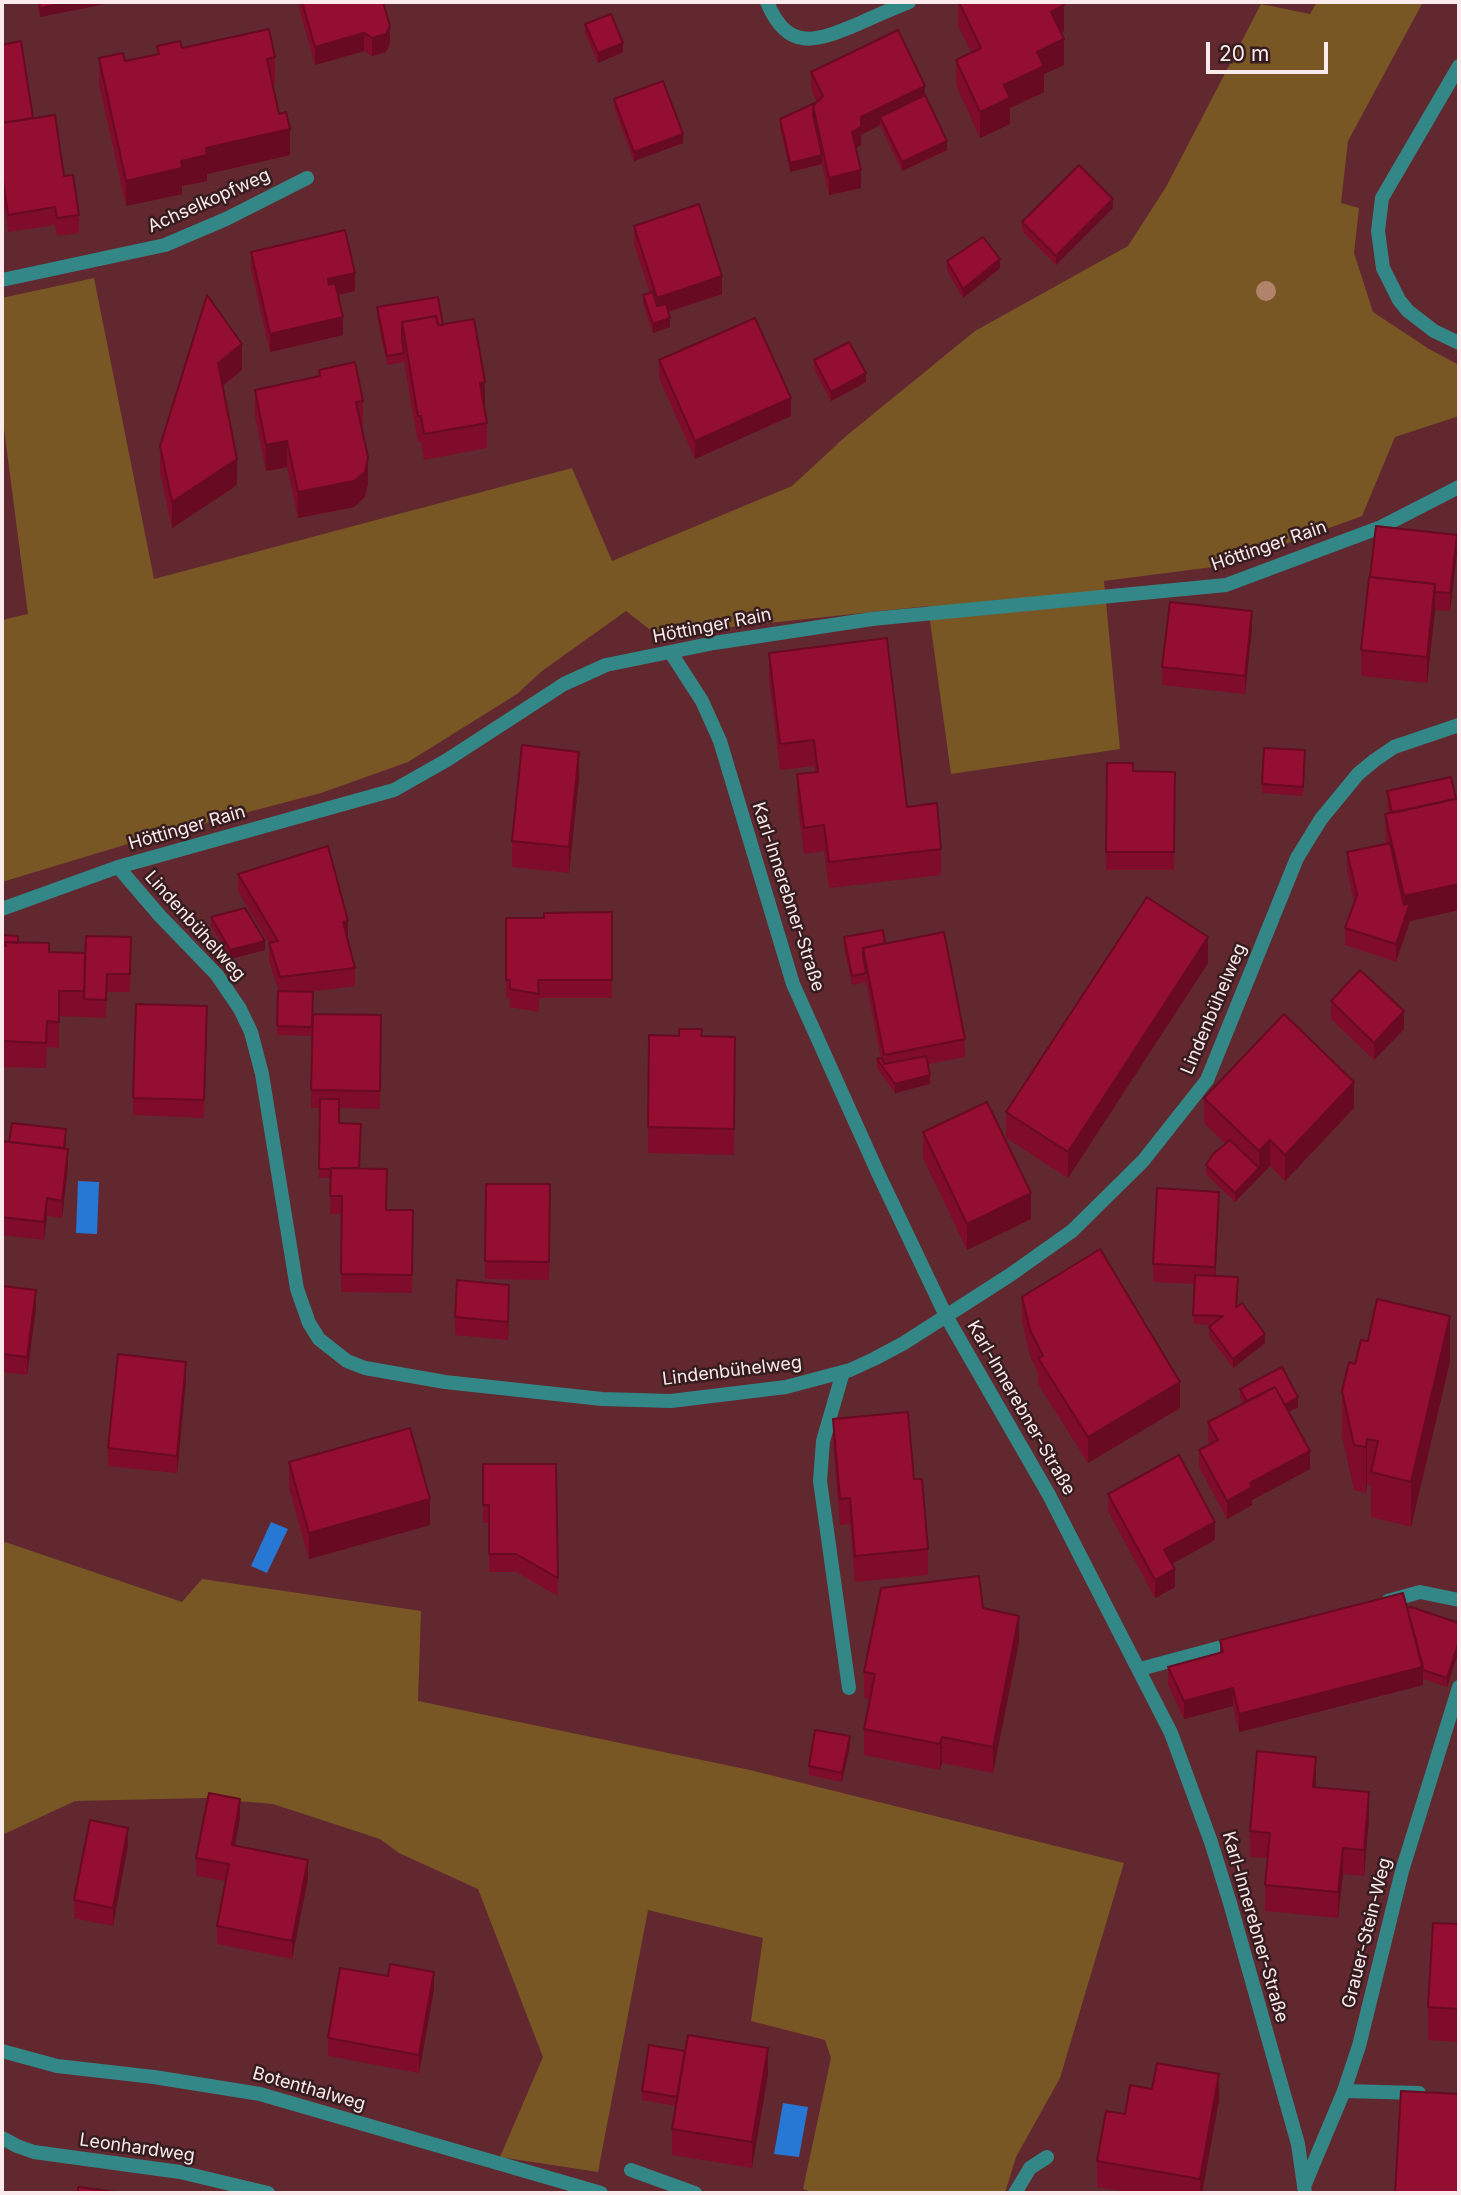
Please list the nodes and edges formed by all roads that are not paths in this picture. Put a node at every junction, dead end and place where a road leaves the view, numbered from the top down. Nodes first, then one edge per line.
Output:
1 (767, 2) edge
2 (909, 2) edge
3 (1459, 66) edge
4 (307, 178) dead end
5 (2, 280) edge
6 (1459, 343) edge
7 (1459, 487) edge
8 (671, 653) junction
9 (1459, 725) edge
10 (118, 867) junction
11 (2, 909) edge
12 (946, 1316) junction
13 (843, 1372) junction
14 (1459, 1600) edge
15 (1380, 1603) edge
16 (1247, 1640) edge
17 (1140, 1669) junction
18 (1459, 1687) edge
19 (849, 1689) dead end
20 (2, 2051) edge
21 (1344, 2091) junction
22 (1434, 2094) edge
23 (2, 2138) edge
24 (1047, 2157) dead end
25 (631, 2170) dead end
26 (1304, 2189) edge
27 (268, 2193) edge
28 (601, 2193) edge
29 (695, 2193) edge
30 (1015, 2193) edge

1 - 2 street
3 - 6 street
4 - 5 street, Achselkopfweg
7 - 8 street, Höttinger Rain
8 - 10 street, Höttinger Rain
8 - 12 street, Karl-Innerebner-Straße
9 - 12 street, Lindenbühelweg
10 - 11 street, Höttinger Rain
10 - 13 street, Lindenbühelweg
12 - 13 street, Lindenbühelweg
12 - 17 street, Karl-Innerebner-Straße
13 - 19 street
14 - 15 street
16 - 17 street
17 - 26 street, Karl-Innerebner-Straße
18 - 21 street, Grauer-Stein-Weg
20 - 28 street, Botenthalweg
21 - 22 street
21 - 26 street, Grauer-Stein-Weg
23 - 27 street, Leonhardweg
24 - 30 street
25 - 29 street

